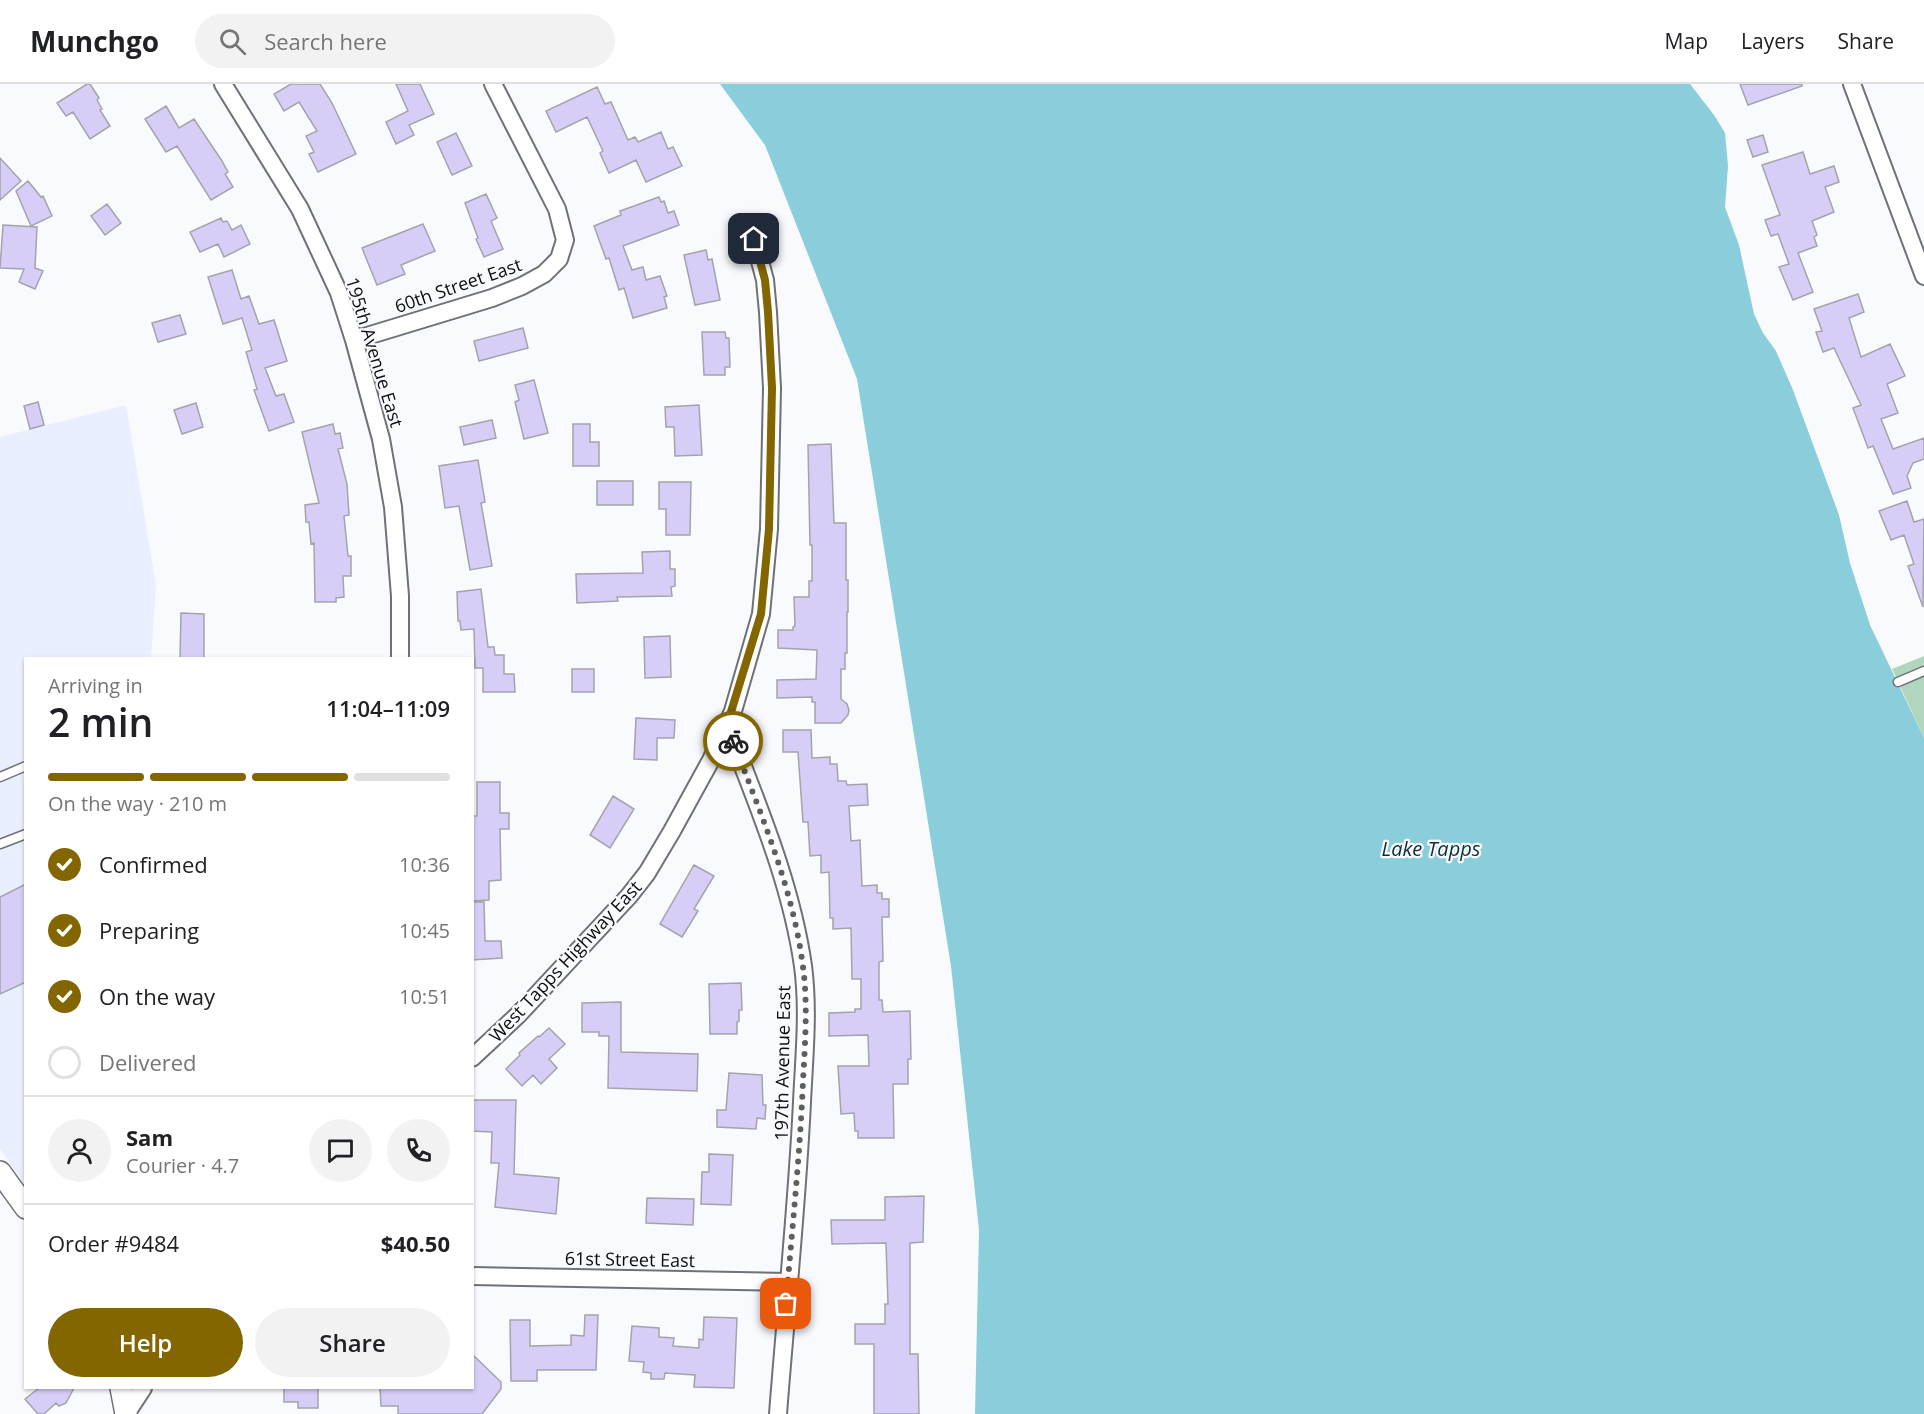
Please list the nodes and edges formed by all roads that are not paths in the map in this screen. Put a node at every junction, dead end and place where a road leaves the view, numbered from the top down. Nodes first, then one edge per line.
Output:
1 (224, 84) edge
2 (493, 84) edge
3 (1852, 84) edge
4 (754, 239) dead end
5 (1924, 276) edge
6 (354, 340) junction
7 (400, 657) edge
8 (1924, 671) edge
9 (1898, 682) dead end
10 (727, 725) junction
11 (24, 767) edge
12 (0, 777) edge
13 (24, 835) edge
14 (0, 844) edge
15 (474, 1056) edge
16 (0, 1172) edge
17 (24, 1205) edge
18 (474, 1276) edge
19 (788, 1282) junction
20 (121, 1389) edge
21 (142, 1389) edge
22 (126, 1414) edge
23 (778, 1414) edge

1 - 6 street, 195th Avenue East
2 - 6 street, 60th Street East
3 - 5 street
4 - 10 street, West Tapps Highway East
6 - 7 street, 195th Avenue East
8 - 9 lane
10 - 15 street, West Tapps Highway East
10 - 19 street, 197th Avenue East
11 - 12 lane
13 - 14 lane
16 - 17 street
18 - 19 street, 61st Street East
19 - 23 street, 197th Avenue East
20 - 22 street
21 - 22 street

